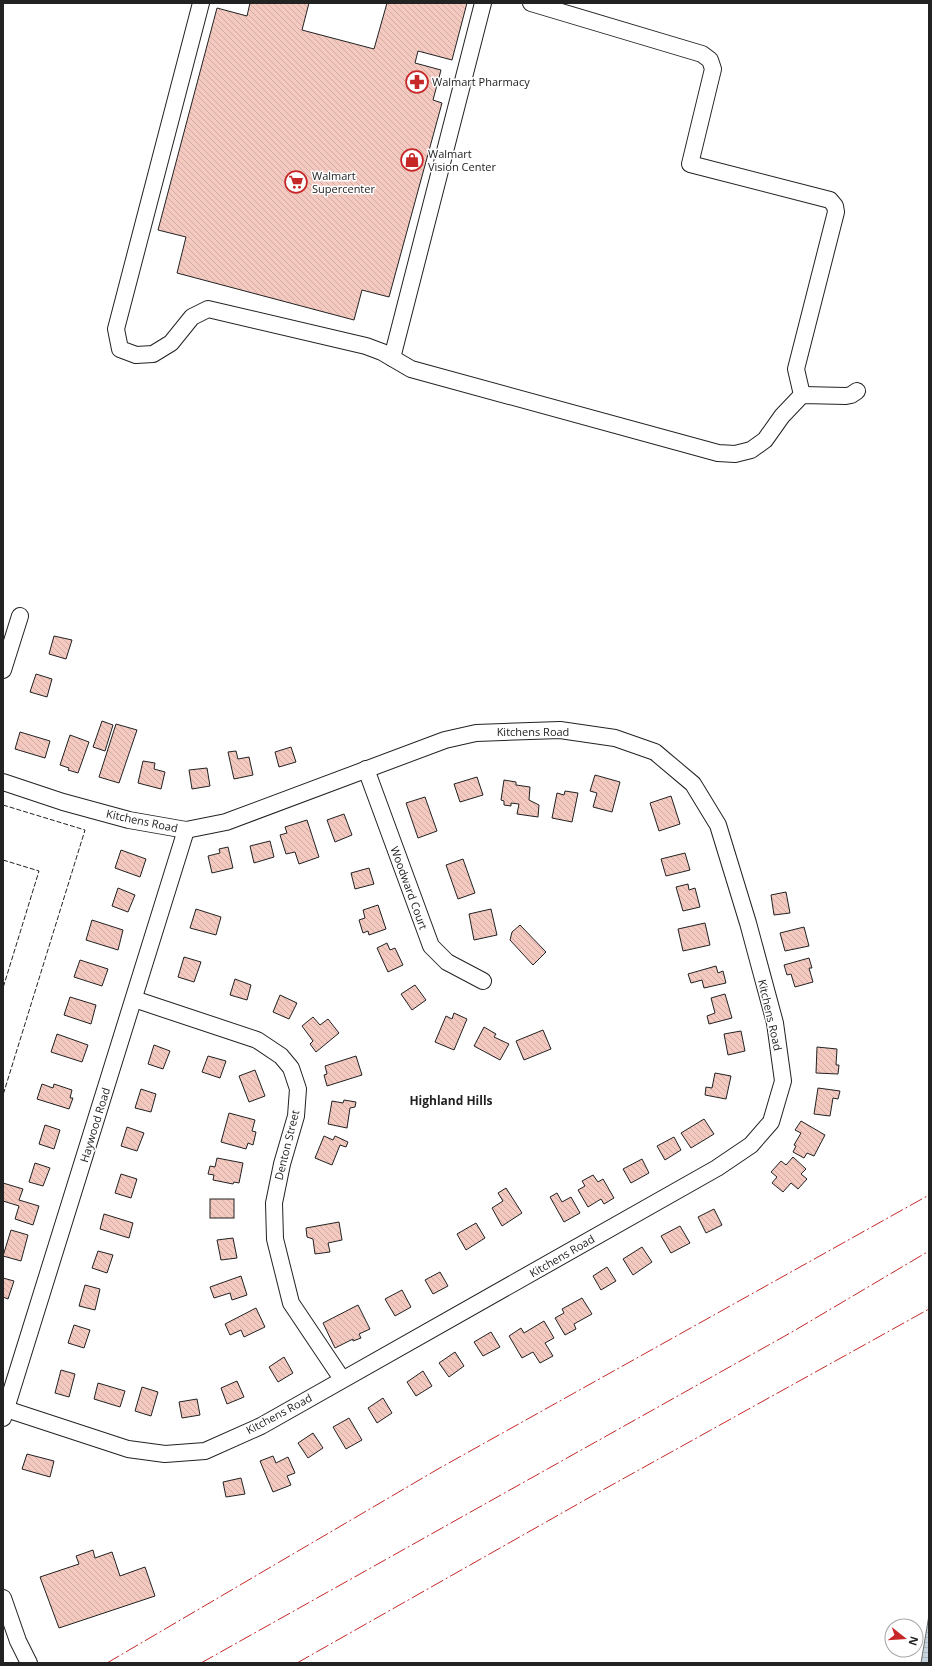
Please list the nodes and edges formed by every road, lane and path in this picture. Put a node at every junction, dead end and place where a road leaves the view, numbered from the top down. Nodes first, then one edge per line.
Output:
1 (201, 3) edge
2 (483, 3) edge
3 (531, 3) edge
4 (392, 358) junction
5 (857, 391) dead end
6 (802, 395) junction
7 (20, 616) dead end
8 (3, 670) edge
9 (366, 769) junction
10 (3, 782) edge
11 (186, 830) junction
12 (483, 981) dead end
13 (134, 999) junction
14 (342, 1379) junction
15 (5, 1414) edge
16 (3, 1598) edge
17 (29, 1663) edge

1 - 4 street
2 - 4 street
3 - 6 street
4 - 6 street
5 - 6 street
7 - 8 street
9 - 11 street, Kitchens Road
9 - 12 street, Woodward Court
9 - 14 street, Kitchens Road
10 - 11 street, Kitchens Road
11 - 13 street, Haywood Road
13 - 14 street, Denton Street
13 - 15 street, Haywood Road
14 - 15 street, Kitchens Road
16 - 17 street

